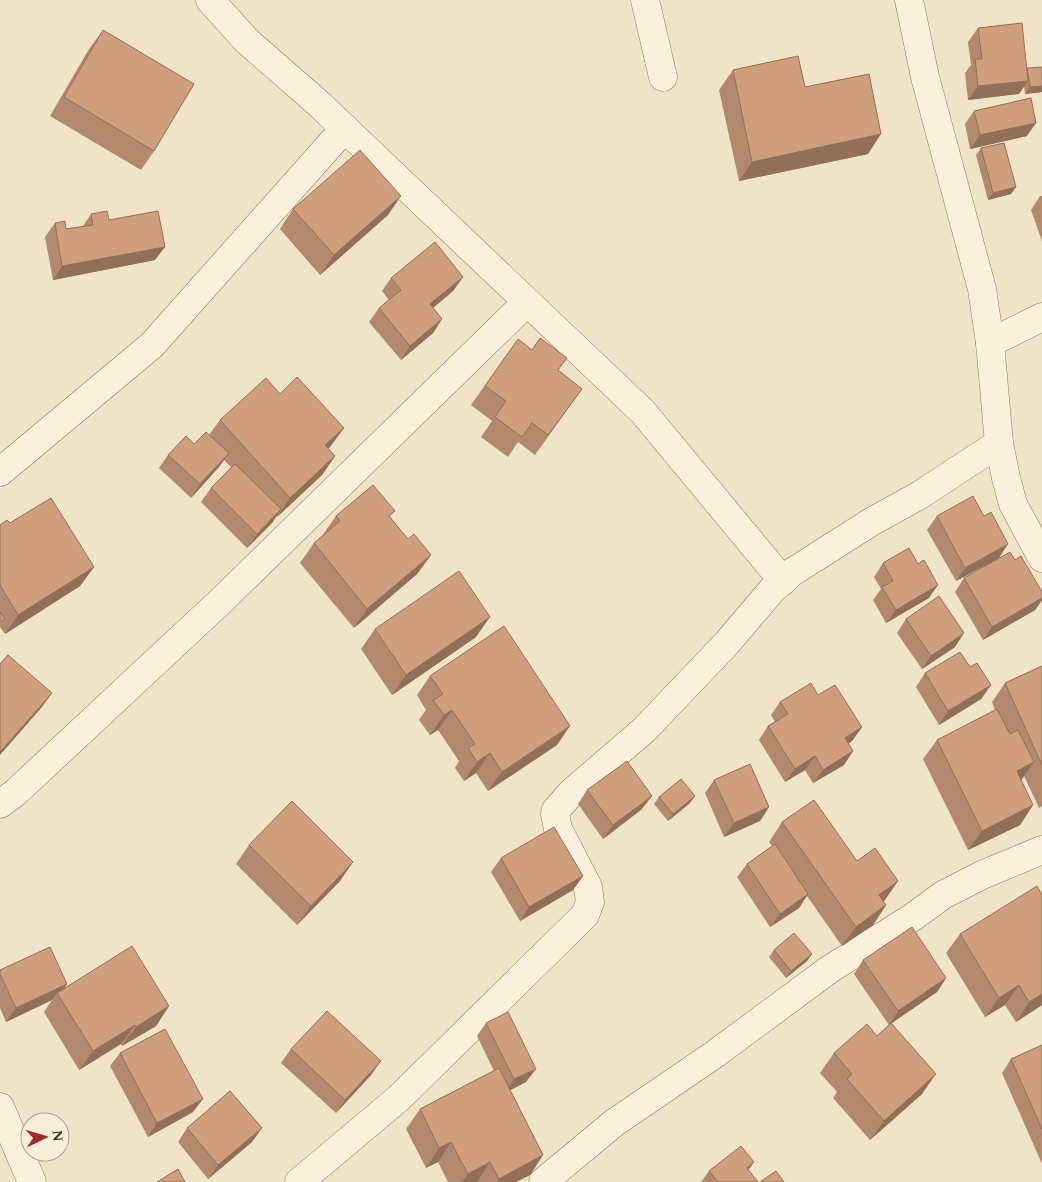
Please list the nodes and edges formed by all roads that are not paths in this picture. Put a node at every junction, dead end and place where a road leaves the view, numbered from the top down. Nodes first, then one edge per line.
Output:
1 (210, 0) edge
2 (645, 0) edge
3 (909, 0) edge
4 (663, 77) dead end
5 (345, 128) junction
6 (528, 302) junction
7 (1042, 316) edge
8 (990, 343) junction
9 (999, 443) junction
10 (0, 472) edge
11 (1042, 558) edge
12 (782, 581) junction
13 (0, 804) edge
14 (1042, 850) edge
15 (0, 1107) edge
16 (314, 1177) edge
17 (32, 1182) edge
18 (543, 1182) edge

1 - 5 street
2 - 4 street
3 - 8 street
5 - 6 street
5 - 10 street
6 - 12 street
6 - 13 street
7 - 8 street
8 - 9 street
9 - 11 street
9 - 12 street
12 - 16 street
14 - 18 street
15 - 17 street

